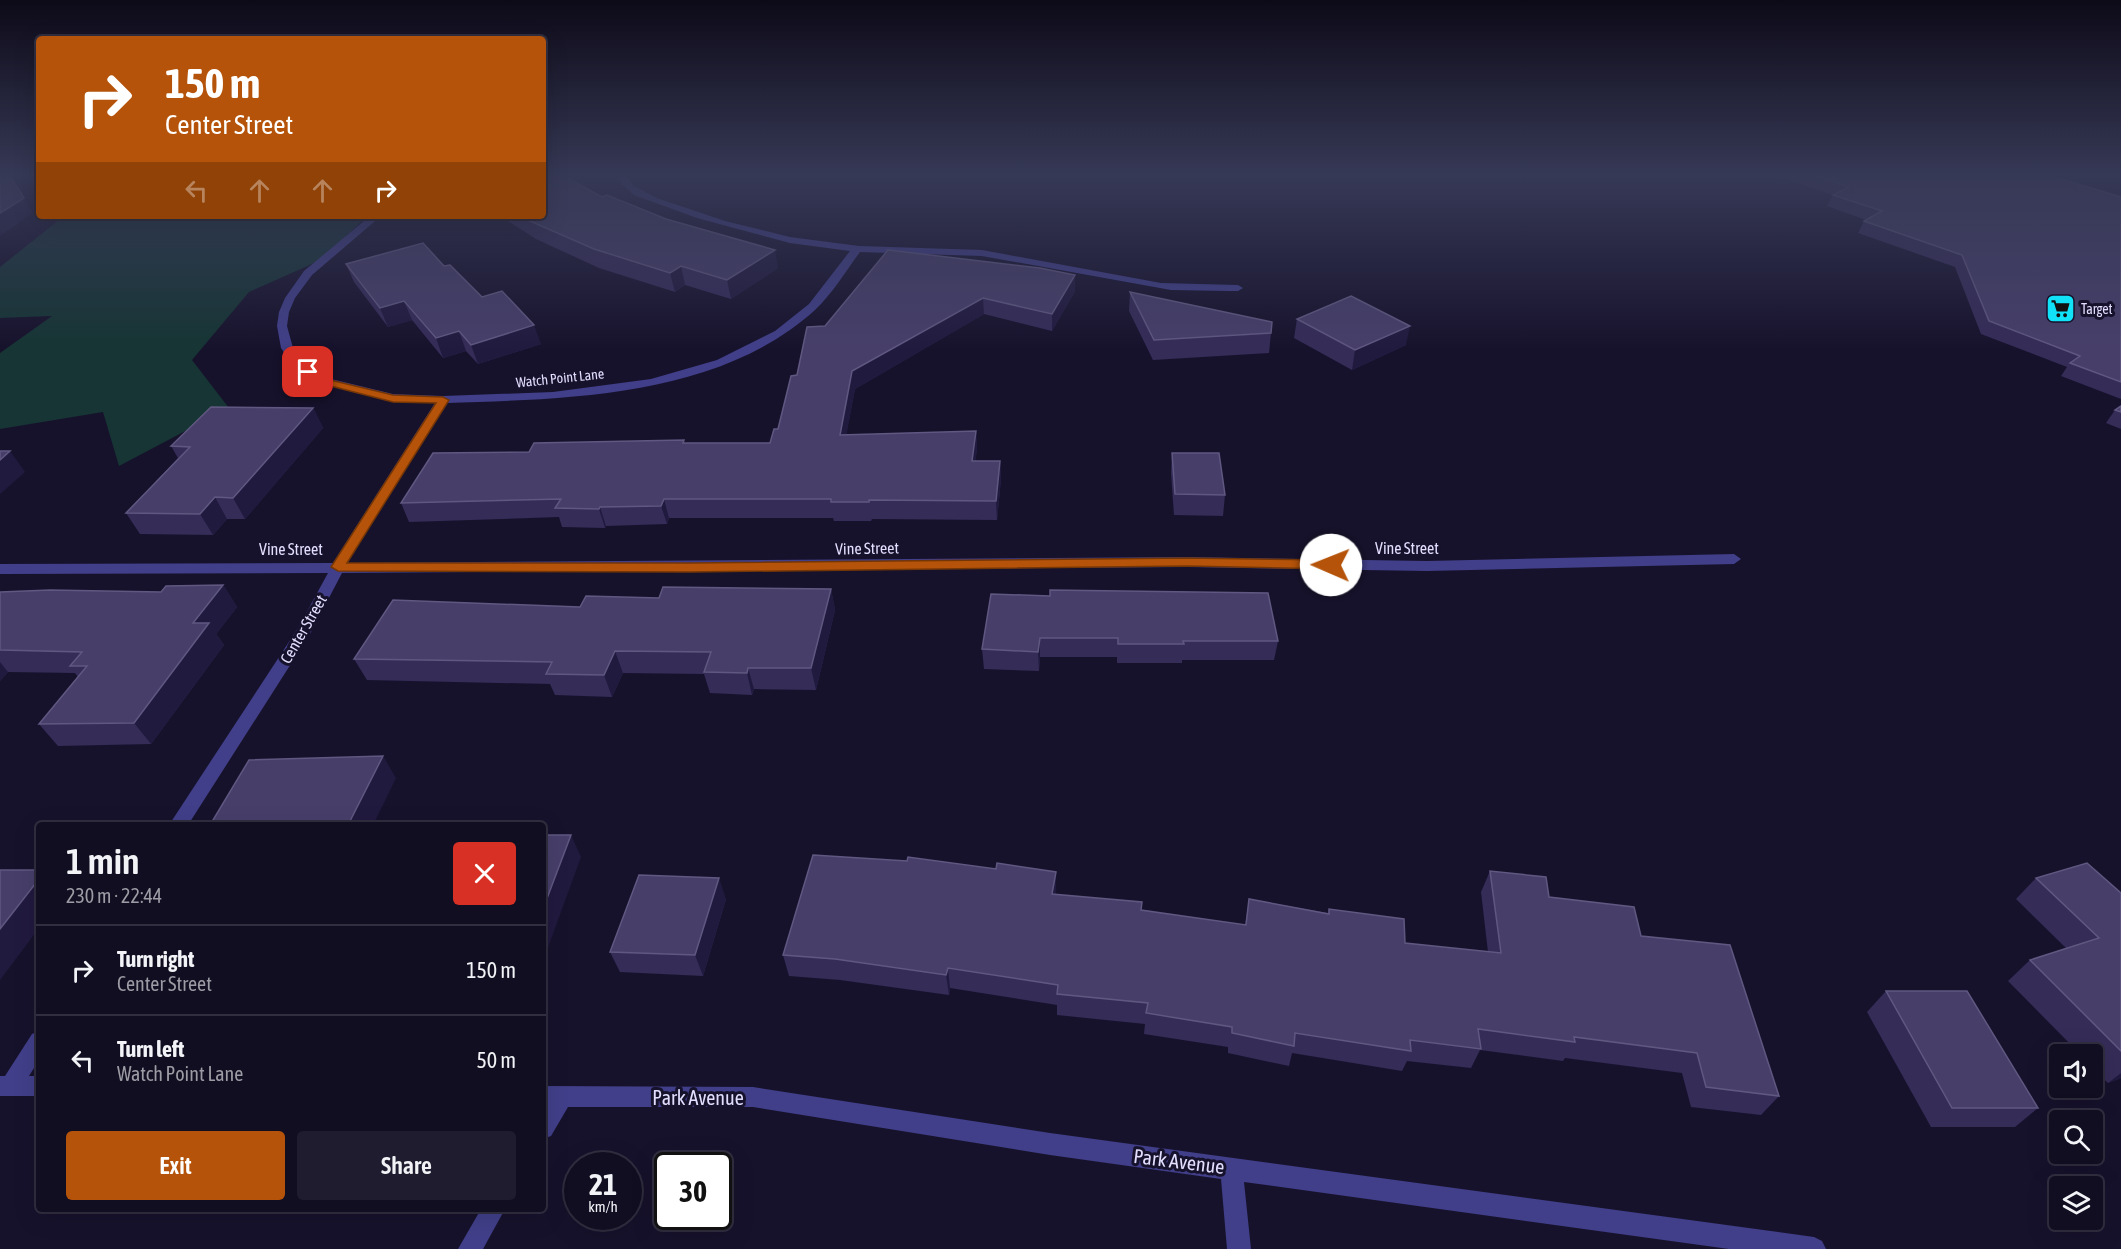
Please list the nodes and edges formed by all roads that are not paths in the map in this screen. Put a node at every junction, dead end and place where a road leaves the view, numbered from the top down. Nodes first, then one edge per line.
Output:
1 (355, 233) edge
2 (760, 233) edge
3 (858, 249) junction
4 (1238, 288) dead end
5 (443, 400) junction
6 (1734, 559) dead end
7 (338, 567) junction
8 (0, 569) edge
9 (180, 822) edge
10 (36, 1045) edge
11 (5, 1086) edge
12 (36, 1086) edge
13 (552, 1096) edge
14 (546, 1117) edge
15 (1231, 1168) junction
16 (492, 1212) edge
17 (470, 1249) edge
18 (1239, 1249) edge
19 (1814, 1249) edge

1 - 5 street, Watch Point Lane
2 - 3 street
3 - 4 street
3 - 5 street, Watch Point Lane
5 - 7 street, Center Street
6 - 7 street, Vine Street
7 - 8 street, Vine Street
7 - 9 street, Center Street
10 - 11 street
11 - 12 street
13 - 14 street
13 - 15 street, Park Avenue
15 - 18 street
15 - 19 street, Park Avenue
16 - 17 street

